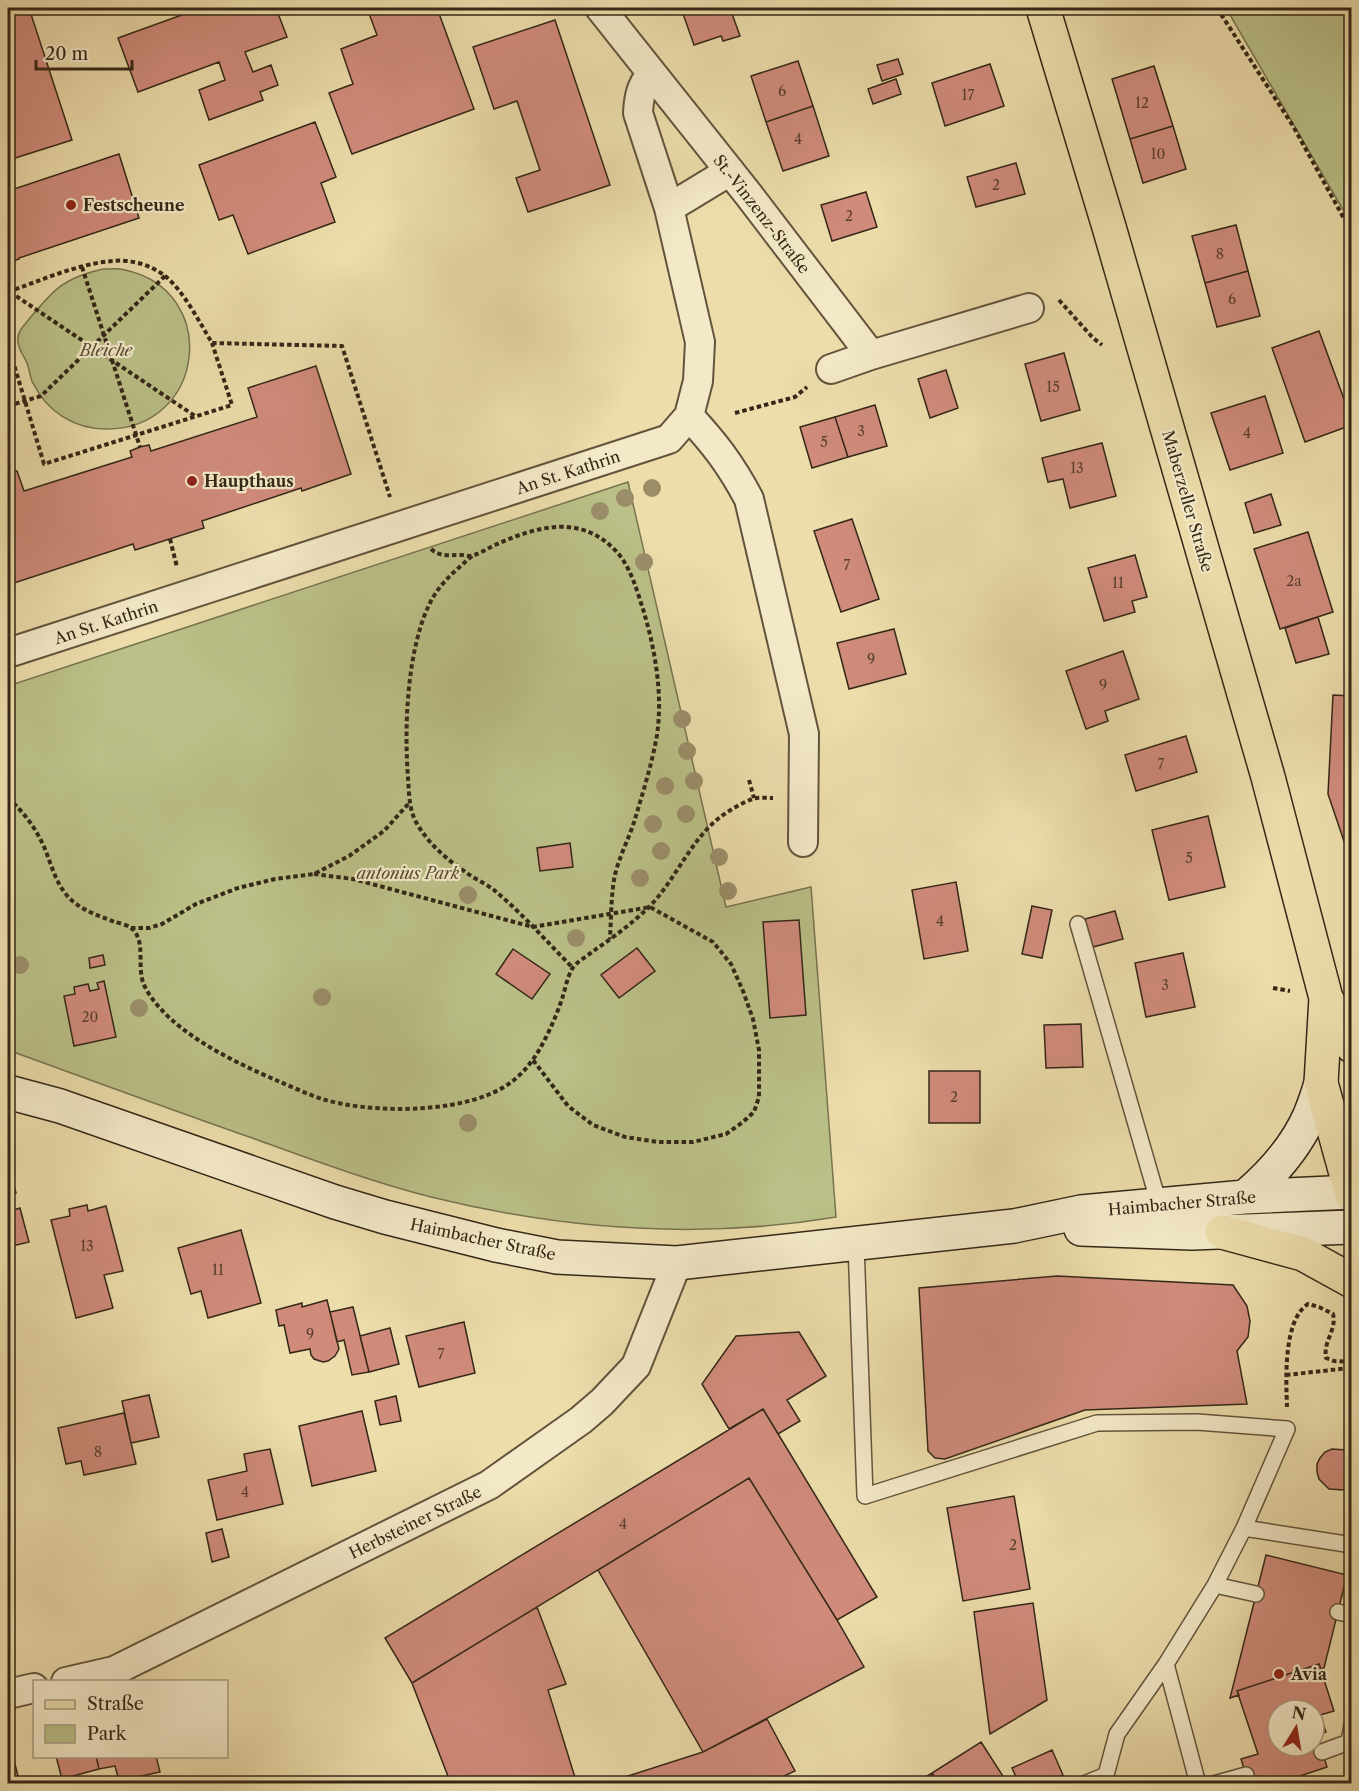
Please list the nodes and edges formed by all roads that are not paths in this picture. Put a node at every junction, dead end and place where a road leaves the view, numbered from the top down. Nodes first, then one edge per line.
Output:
1 (600, 8) edge
2 (1043, 8) edge
3 (651, 74) junction
4 (730, 171) junction
5 (669, 208) junction
6 (1041, 304) road end
7 (872, 355) junction
8 (831, 369) dead end
9 (689, 416) junction
10 (8, 653) edge
11 (803, 842) dead end
12 (1078, 924) dead end
13 (1326, 998) junction
14 (1352, 1046) edge
15 (1321, 1083) junction
16 (8, 1092) edge
17 (1351, 1193) edge
18 (1245, 1197) junction
19 (1159, 1204) junction
20 (1014, 1226) junction
21 (1352, 1227) edge
22 (1222, 1232) junction
23 (856, 1244) junction
24 (677, 1263) junction
25 (1352, 1281) edge
26 (1244, 1528) junction
27 (1352, 1545) edge
28 (1215, 1585) junction
29 (1256, 1594) dead end
30 (1167, 1664) junction
31 (75, 1680) edge
32 (33, 1688) edge
33 (8, 1694) edge
34 (1352, 1725) edge
35 (1326, 1751) edge
36 (1246, 1775) dead end
37 (1106, 1779) edge
38 (1084, 1784) edge
39 (1198, 1784) edge
40 (1214, 1784) edge

1 - 3 street, St.-Vinzenz-Straße
2 - 13 main road, Maberzeller Straße
3 - 4 street, St.-Vinzenz-Straße
3 - 5 street
4 - 5 street
4 - 7 street, St.-Vinzenz-Straße
5 - 9 street
6 - 7 street
7 - 8 street
9 - 10 street, An St. Kathrin
9 - 11 street
12 - 19 lane
13 - 14 main road, Maberzeller Straße
13 - 15 main road, Maberzeller Straße
15 - 17 main road, Maberzeller Straße
15 - 18 main road
16 - 24 main road, Haimbacher Straße
17 - 18 main road, Haimbacher Straße
18 - 19 main road, Haimbacher Straße
19 - 20 main road, Haimbacher Straße
20 - 22 main road, Haimbacher Straße
20 - 23 main road, Haimbacher Straße
21 - 22 main road, Haimbacher Straße
22 - 25 main road
23 - 24 main road, Haimbacher Straße
23 - 26 lane
24 - 31 street, Herbsteiner Straße
26 - 27 lane
26 - 28 lane
28 - 29 lane
28 - 30 lane
30 - 37 lane
30 - 39 lane
32 - 33 street
34 - 35 lane
36 - 40 lane
37 - 38 lane

